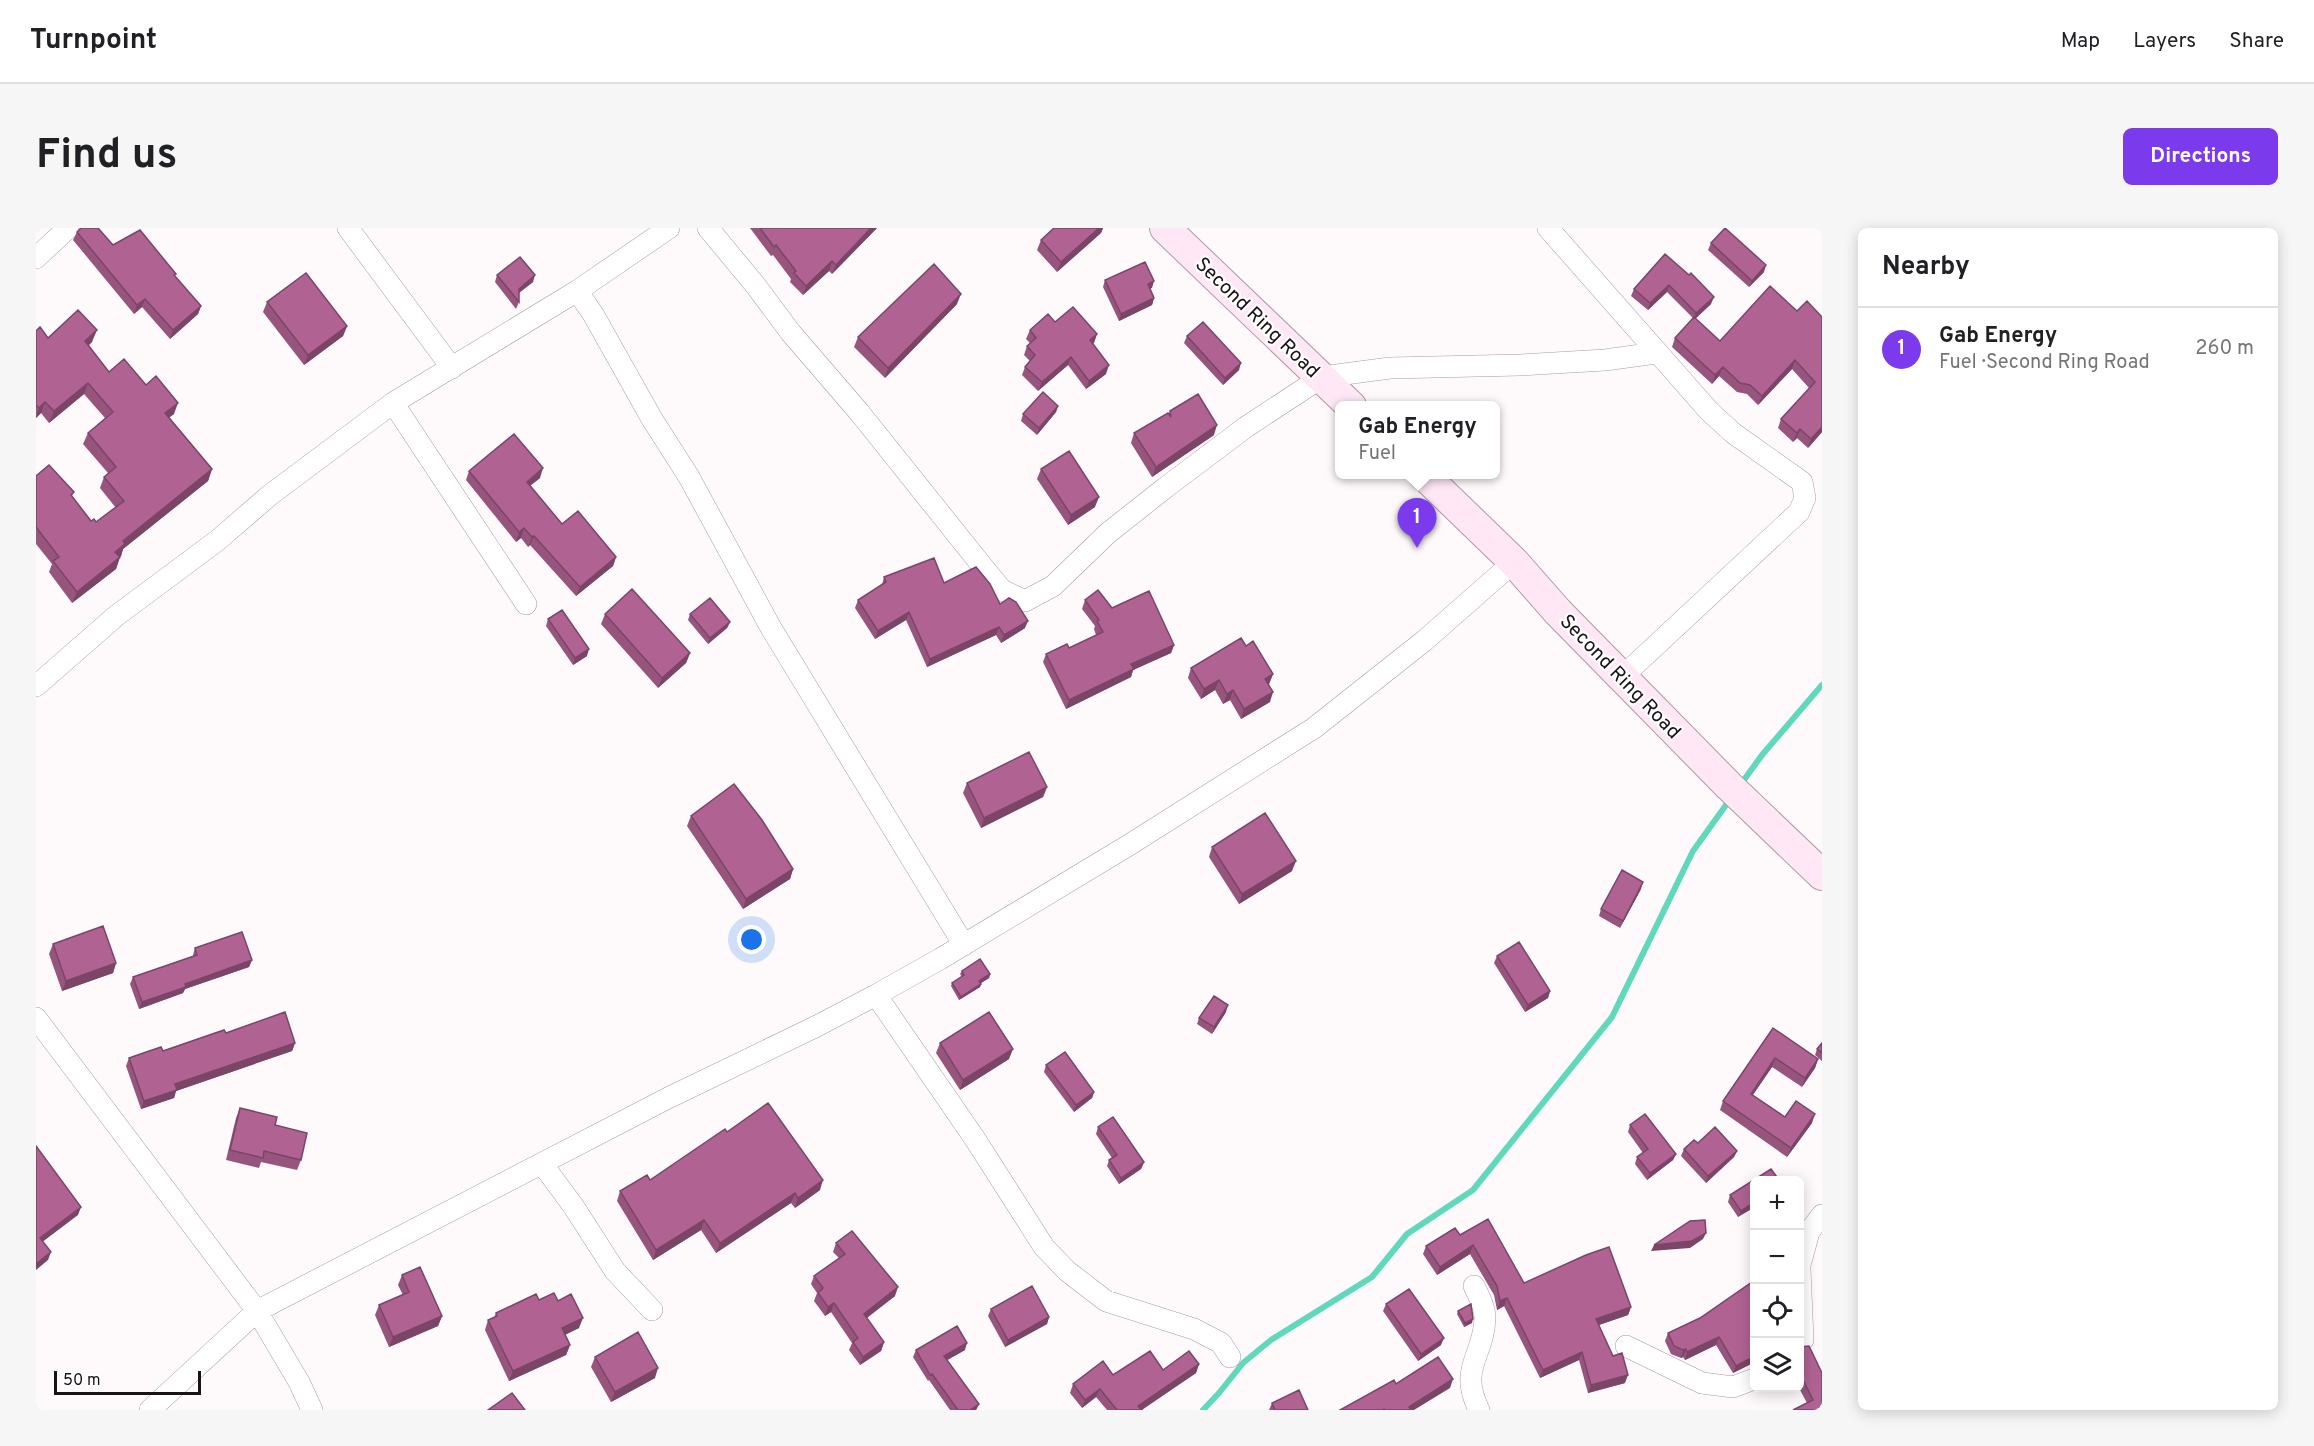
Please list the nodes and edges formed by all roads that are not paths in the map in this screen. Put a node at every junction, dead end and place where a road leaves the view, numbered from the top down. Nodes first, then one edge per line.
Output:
1 (68, 228) edge
2 (348, 228) edge
3 (669, 228) edge
4 (708, 228) edge
5 (1165, 228) edge
6 (1548, 228) edge
7 (36, 258) edge
8 (577, 291) junction
9 (1656, 353) junction
10 (452, 368) junction
11 (1322, 377) junction
12 (1347, 401) edge
13 (393, 403) junction
14 (1428, 479) edge
15 (1514, 562) junction
16 (526, 604) dead end
17 (1622, 677) junction
18 (36, 686) edge
19 (1822, 874) edge
20 (964, 945) junction
21 (876, 995) junction
22 (36, 1018) edge
23 (543, 1165) junction
24 (1822, 1215) edge
25 (1804, 1250) edge
26 (1801, 1284) edge
27 (1474, 1286) dead end
28 (652, 1310) dead end
29 (257, 1311) junction
30 (1803, 1338) edge
31 (1626, 1346) dead end
32 (1230, 1357) dead end
33 (1750, 1381) edge
34 (150, 1410) edge
35 (312, 1410) edge
36 (1479, 1410) edge

1 - 7 street
2 - 10 street
3 - 8 street
4 - 11 street
5 - 11 street, Second Ring Road
6 - 9 street
8 - 10 street
8 - 20 street
9 - 11 street
9 - 17 street
10 - 13 street
11 - 12 street, Second Ring Road
13 - 16 street
13 - 18 street
14 - 15 street, Second Ring Road
15 - 17 street, Second Ring Road
15 - 20 street
17 - 19 street, Second Ring Road
20 - 21 street
21 - 23 street
21 - 32 street
22 - 29 street
23 - 28 street
23 - 29 street
24 - 25 street
26 - 30 street
27 - 36 street
29 - 34 street
29 - 35 street
31 - 33 street

